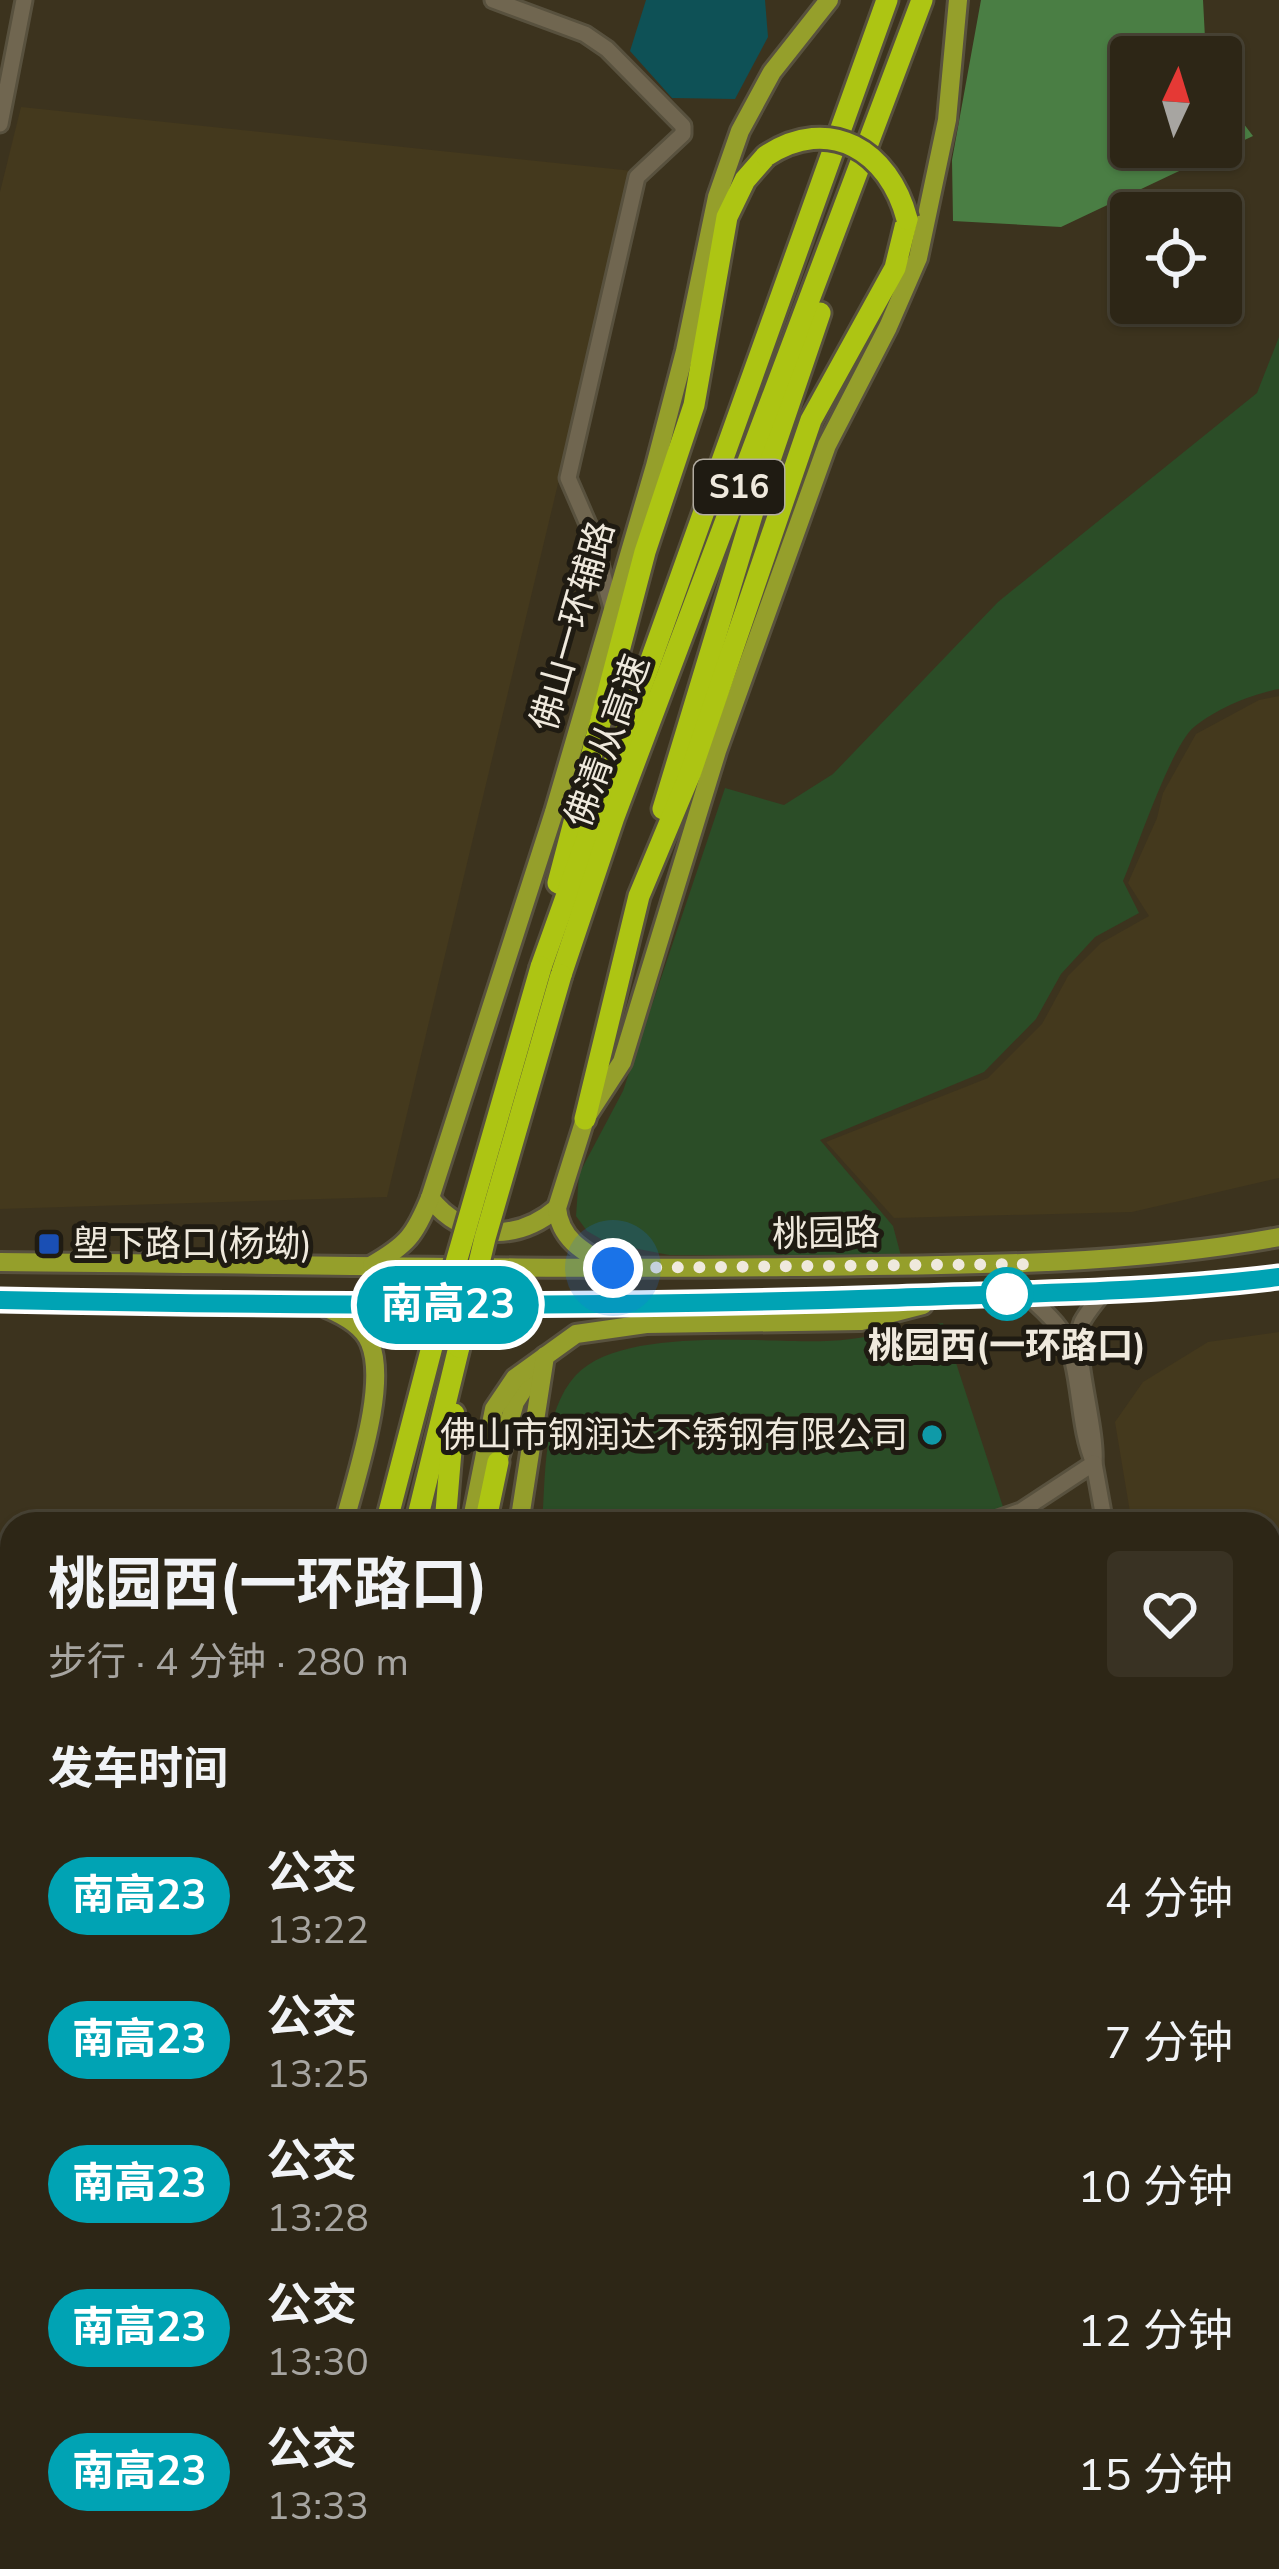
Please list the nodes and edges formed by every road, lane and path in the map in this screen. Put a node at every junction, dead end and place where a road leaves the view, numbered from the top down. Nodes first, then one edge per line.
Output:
1 (24, 0) edge
2 (493, 0) edge
3 (829, 0) edge
4 (887, 0) edge
5 (922, 0) edge
6 (958, 0) edge
7 (892, 84) junction
8 (0, 124) edge
9 (611, 608) junction
10 (639, 896) junction
11 (550, 962) junction
12 (585, 1119) junction
13 (430, 1198) junction
14 (557, 1208) junction
15 (1279, 1237) edge
16 (0, 1262) edge
17 (372, 1265) junction
18 (613, 1268) junction
19 (1279, 1277) edge
20 (1104, 1291) junction
21 (1025, 1294) junction
22 (956, 1296) junction
23 (0, 1300) edge
24 (322, 1306) junction
25 (459, 1347) junction
26 (545, 1356) junction
27 (498, 1462) joint
28 (1094, 1463) junction
29 (347, 1512) edge
30 (389, 1512) edge
31 (419, 1512) edge
32 (446, 1512) edge
33 (473, 1512) edge
34 (488, 1512) edge
35 (521, 1512) edge
36 (1016, 1512) edge
37 (1103, 1512) edge

1 - 8 street
2 - 9 street
3 - 9 main road, 佛山一环辅路
4 - 11 highway, 佛清从高速 / S16
5 - 7 highway, 佛清从高速 / S16
6 - 12 main road
7 - 10 highway
7 - 11 highway, 佛清从高速 / S16
9 - 13 main road, 佛山一环辅路
10 - 11 highway, bridge
10 - 12 highway
11 - 25 highway, 佛清从高速 / S16, bridge
11 - 30 highway, 佛清从高速 / S16, bridge
12 - 14 main road
13 - 14 main road
13 - 17 main road, 佛山一环辅路
14 - 18 main road
15 - 18 main road, 桃园路
16 - 17 main road, 桃园路
17 - 18 main road, 桃园路
19 - 20 main road, 桃园路
20 - 21 main road, 桃园路
20 - 28 street
21 - 22 main road, 桃园路
21 - 28 street
22 - 24 main road, 桃园路
22 - 26 main road
23 - 24 main road, 桃园路
24 - 29 main road
25 - 31 highway, 佛清从高速 / S16
25 - 32 highway
26 - 27 main road
26 - 33 main road
26 - 35 main road
27 - 34 highway
28 - 36 street
28 - 37 street

